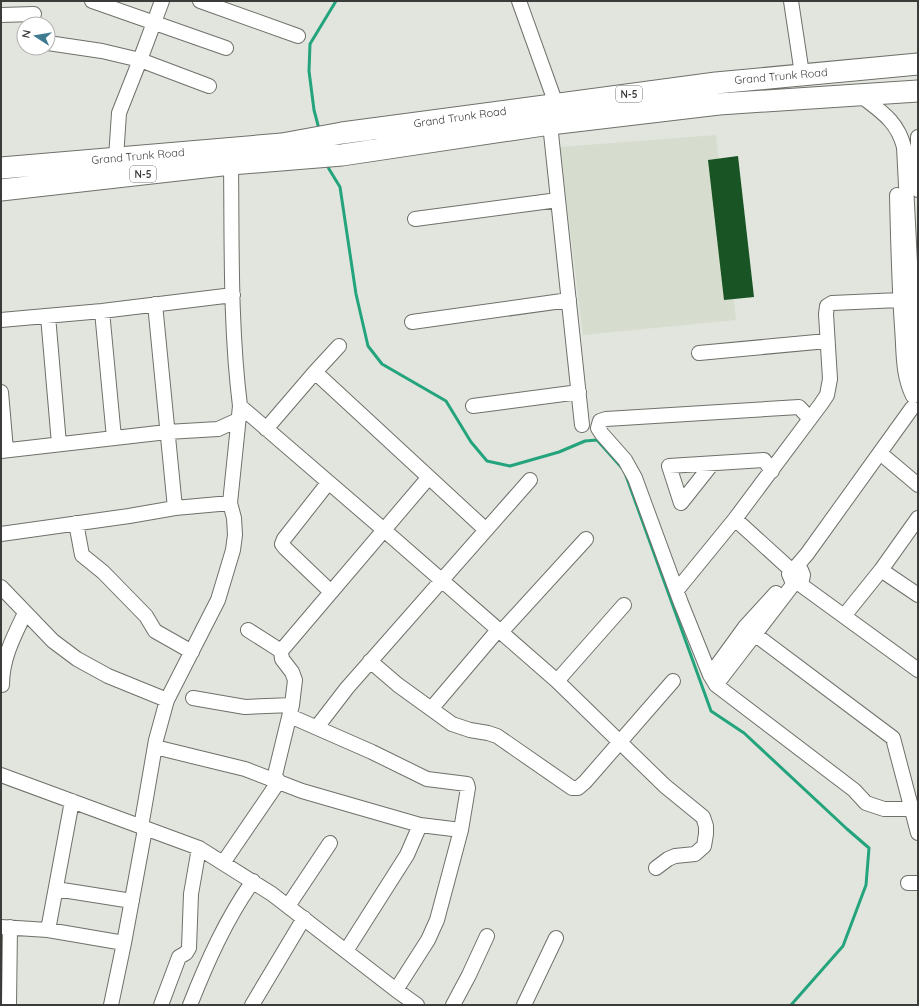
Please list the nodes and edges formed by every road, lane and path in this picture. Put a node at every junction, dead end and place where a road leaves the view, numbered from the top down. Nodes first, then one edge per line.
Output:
1 (92, 1) edge
2 (162, 1) edge
3 (200, 1) edge
4 (520, 1) edge
5 (791, 1) edge
6 (34, 14) dead end
7 (1, 15) edge
8 (153, 24) junction
9 (298, 36) dead end
10 (56, 44) edge
11 (226, 48) dead end
12 (140, 60) junction
13 (918, 64) edge
14 (802, 74) junction
15 (716, 82) junction
16 (209, 86) dead end
17 (918, 91) edge
18 (860, 95) junction
19 (556, 104) junction
20 (719, 104) junction
21 (550, 124) junction
22 (918, 137) edge
23 (284, 152) junction
24 (116, 158) junction
25 (231, 164) junction
26 (896, 164) dead end
27 (1, 168) edge
28 (1, 190) edge
29 (918, 190) edge
30 (558, 200) junction
31 (415, 219) dead end
32 (232, 295) junction
33 (569, 300) junction
34 (900, 300) junction
35 (154, 304) junction
36 (102, 311) junction
37 (48, 316) junction
38 (1, 320) edge
39 (412, 322) dead end
40 (827, 341) junction
41 (339, 346) dead end
42 (699, 353) dead end
43 (315, 372) junction
44 (1, 392) edge
45 (579, 392) junction
46 (916, 404) edge
47 (473, 406) dead end
48 (239, 413) junction
49 (810, 419) junction
50 (582, 425) dead end
51 (266, 429) junction
52 (167, 432) junction
53 (114, 438) junction
54 (59, 444) junction
55 (3, 451) edge
56 (886, 458) junction
57 (712, 464) dead end
58 (772, 471) junction
59 (429, 477) junction
60 (530, 480) dead end
61 (328, 483) junction
62 (918, 486) edge
63 (230, 503) junction
64 (175, 508) junction
65 (918, 518) edge
66 (735, 519) junction
67 (76, 523) junction
68 (384, 530) junction
69 (486, 530) junction
70 (1, 534) edge
71 (586, 539) dead end
72 (882, 570) junction
73 (796, 576) junction
74 (441, 580) junction
75 (1, 587) edge
76 (677, 590) junction
77 (331, 592) junction
78 (918, 595) edge
79 (624, 605) dead end
80 (848, 611) junction
81 (25, 613) junction
82 (248, 630) dead end
83 (750, 630) junction
84 (499, 631) junction
85 (281, 650) junction
86 (192, 652) junction
87 (370, 661) junction
88 (918, 662) edge
89 (918, 670) edge
90 (713, 680) junction
91 (557, 681) junction
92 (673, 681) dead end
93 (2, 685) edge
94 (193, 698) dead end
95 (167, 700) junction
96 (431, 709) junction
97 (291, 711) junction
98 (317, 727) junction
99 (620, 743) junction
100 (155, 746) junction
101 (1, 775) edge
102 (277, 780) junction
103 (72, 801) junction
104 (912, 809) junction
105 (420, 826) junction
106 (143, 828) junction
107 (460, 830) junction
108 (918, 833) edge
109 (330, 843) dead end
110 (199, 848) junction
111 (223, 863) junction
112 (656, 868) dead end
113 (253, 881) junction
114 (56, 889) junction
115 (132, 901) junction
116 (288, 906) junction
117 (304, 918) junction
118 (6, 927) edge
119 (48, 930) junction
120 (487, 936) dead end
121 (556, 938) dead end
122 (124, 944) junction
123 (346, 951) junction
124 (396, 990) junction
125 (409, 1003) edge
126 (9, 1005) edge
127 (112, 1005) edge
128 (161, 1005) edge
129 (190, 1005) edge
130 (252, 1005) edge
131 (453, 1005) edge
132 (524, 1005) edge

1 - 8 street
2 - 8 street
3 - 9 street
4 - 19 street
5 - 14 street
6 - 7 street
8 - 11 street
8 - 12 street
10 - 12 street
12 - 16 street
12 - 24 street
13 - 14 highway, Grand Trunk Road / N-5
14 - 15 highway, Grand Trunk Road / N-5
15 - 19 highway, Grand Trunk Road / N-5
15 - 20 highway
17 - 18 highway, Grand Trunk Road / N-5
18 - 20 highway, Grand Trunk Road / N-5
18 - 46 street
19 - 23 highway, Grand Trunk Road / N-5
20 - 21 highway, Grand Trunk Road / N-5
21 - 23 highway, Grand Trunk Road / N-5
21 - 30 street
22 - 29 street
23 - 24 highway, Grand Trunk Road / N-5
23 - 25 highway, Grand Trunk Road / N-5
24 - 27 highway, Grand Trunk Road / N-5
25 - 28 highway, Grand Trunk Road / N-5
25 - 32 street
26 - 34 street
30 - 31 street
30 - 33 street
32 - 35 street
32 - 48 street
33 - 39 street
33 - 45 street
34 - 40 street
34 - 46 street
35 - 36 street
35 - 52 street
36 - 37 street
36 - 53 street
37 - 38 street
37 - 54 street
40 - 42 street
40 - 49 street
41 - 43 street
43 - 51 street
43 - 59 street
44 - 55 street
45 - 47 street
45 - 50 street
46 - 56 street
46 - 73 street
48 - 51 street
48 - 52 street
48 - 63 street
49 - 58 street
49 - 76 street
51 - 61 street
52 - 53 street
52 - 64 street
53 - 54 street
54 - 55 street
56 - 62 street
56 - 73 street
57 - 58 street
58 - 66 street
59 - 68 street
59 - 69 street
60 - 69 street
61 - 68 street
61 - 77 street
63 - 64 street
63 - 86 street
64 - 67 street
65 - 72 street
66 - 73 street
66 - 76 street
67 - 70 street
67 - 86 street
68 - 74 street
68 - 77 street
69 - 74 street
71 - 84 street
72 - 78 street
72 - 80 street
73 - 80 street
73 - 83 street
73 - 89 street
74 - 84 street
74 - 87 street
75 - 81 street
76 - 90 street
77 - 85 street
79 - 91 street
80 - 88 street
81 - 93 street
81 - 95 street
82 - 85 street
83 - 90 street
83 - 104 street
84 - 91 street
84 - 96 street
85 - 97 street
86 - 95 street
87 - 96 street
87 - 98 street
90 - 104 street
91 - 99 street
92 - 99 street
94 - 97 street
95 - 100 street
96 - 99 street
97 - 98 street
97 - 102 street
98 - 107 street
99 - 112 street
100 - 102 street
100 - 106 street
101 - 103 street
102 - 105 street
102 - 111 street
103 - 106 street
103 - 114 street
104 - 108 street
105 - 107 street
105 - 123 street
106 - 110 street
106 - 115 street
107 - 124 street
109 - 116 street
110 - 111 street
110 - 128 street
111 - 113 street
113 - 116 street
113 - 129 street
114 - 115 street
114 - 119 street
115 - 122 street
116 - 117 street
117 - 123 street
117 - 130 street
118 - 119 street
118 - 126 street
119 - 122 street
120 - 131 street
121 - 132 street
122 - 127 street
123 - 124 street
124 - 125 street

